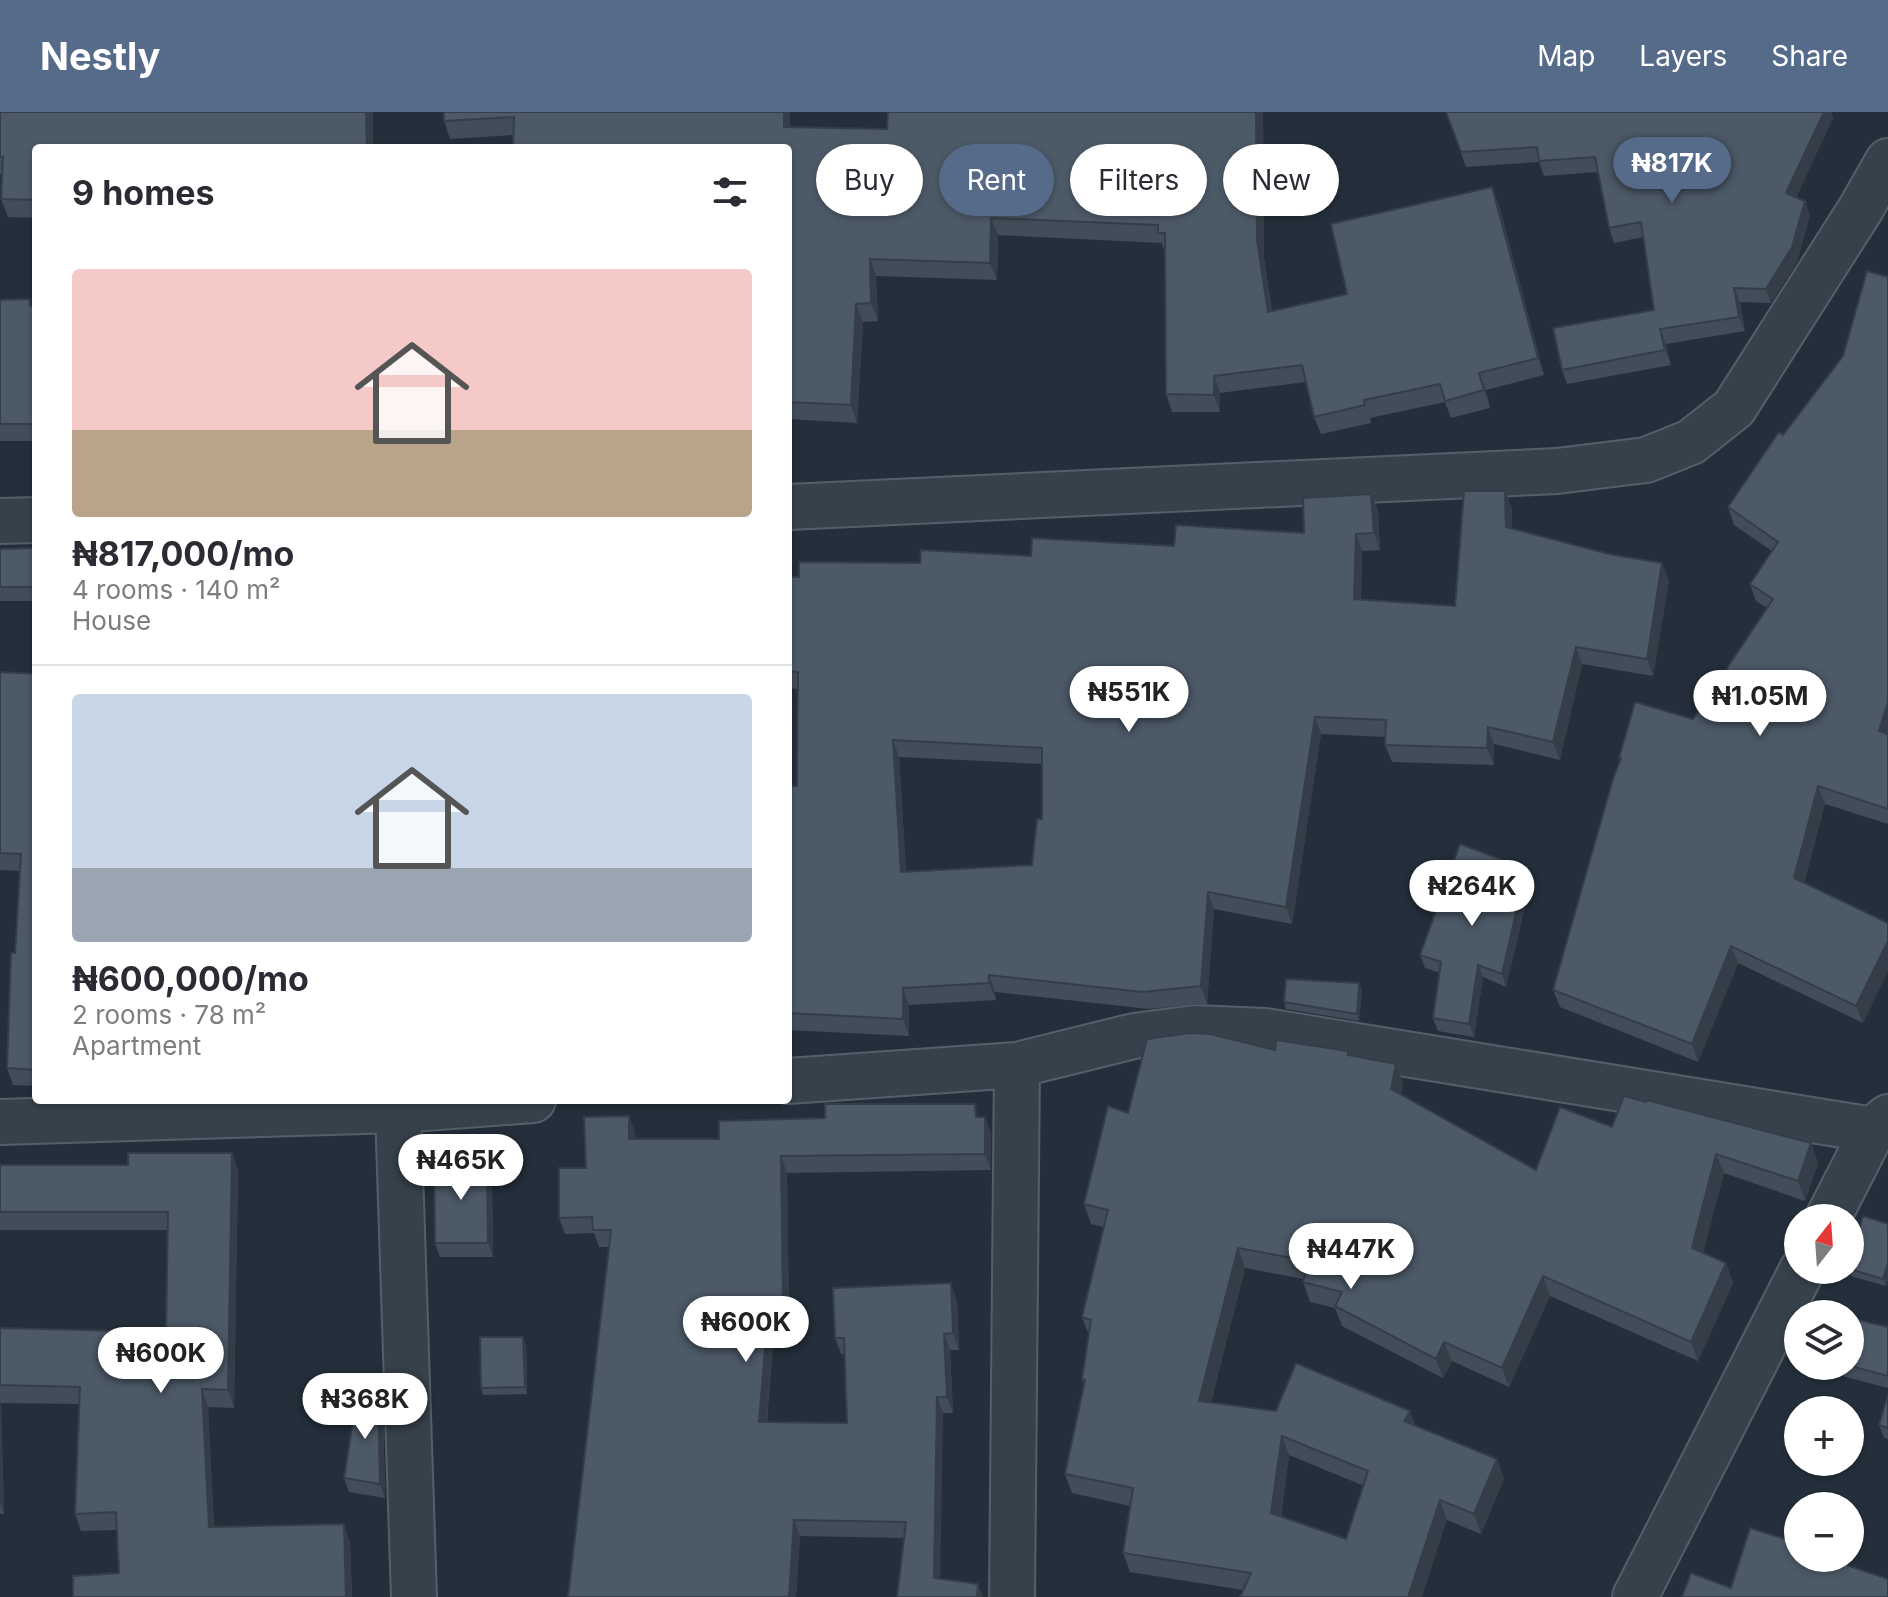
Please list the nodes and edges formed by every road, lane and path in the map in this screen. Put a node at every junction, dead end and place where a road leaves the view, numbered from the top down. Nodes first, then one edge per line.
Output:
1 (1888, 161) edge
2 (792, 507) edge
3 (32, 520) edge
4 (0, 521) edge
5 (1017, 1065) junction
6 (792, 1081) edge
7 (479, 1104) edge
8 (398, 1110) junction
9 (0, 1122) edge
10 (1880, 1124) edge
11 (1836, 1204) edge
12 (1795, 1284) edge
13 (414, 1597) edge
14 (1012, 1597) edge
15 (1635, 1597) edge

1 - 2 street
3 - 4 street
5 - 6 street
5 - 10 street
5 - 14 street
7 - 8 street
8 - 9 street
8 - 13 street
10 - 11 street
12 - 15 street

